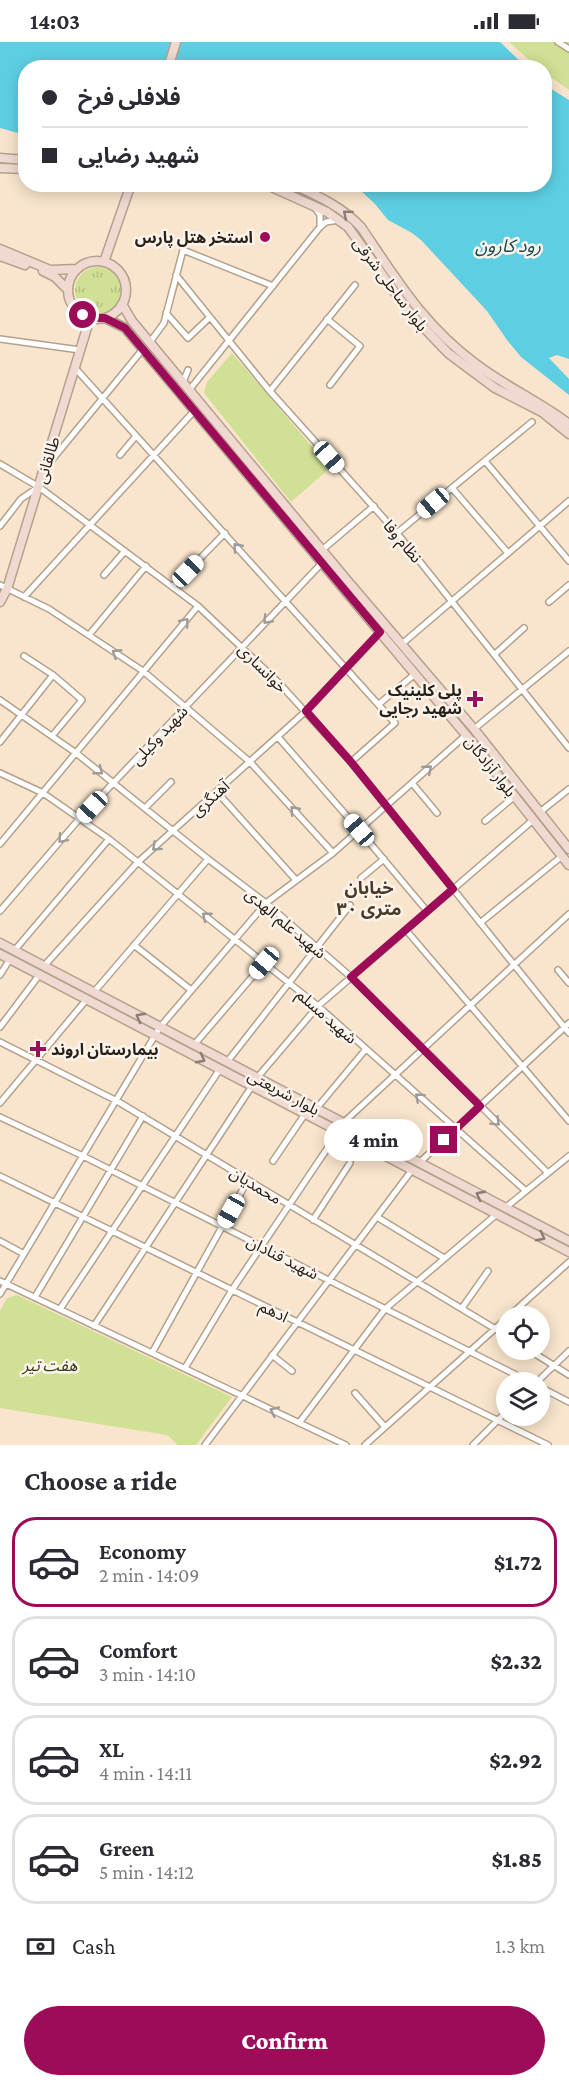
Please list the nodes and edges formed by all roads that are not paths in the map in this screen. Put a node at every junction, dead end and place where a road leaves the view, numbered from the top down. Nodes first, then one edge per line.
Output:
1 (176, 42) edge
2 (558, 42) edge
3 (569, 49) edge
4 (170, 60) edge
5 (0, 159) edge
6 (18, 160) edge
7 (0, 168) edge
8 (18, 169) edge
9 (128, 192) edge
10 (283, 192) edge
11 (308, 192) edge
12 (314, 206) junction
13 (340, 220) junction
14 (320, 226) junction
15 (0, 249) edge
16 (0, 256) edge
17 (104, 262) junction
18 (76, 269) junction
19 (176, 275) junction
20 (354, 285) dead end
21 (273, 286) junction
22 (68, 290) junction
23 (122, 304) junction
24 (166, 313) junction
25 (210, 317) junction
26 (90, 318) junction
27 (105, 318) junction
28 (327, 319) junction
29 (0, 339) edge
30 (230, 341) junction
31 (150, 342) junction
32 (142, 349) junction
33 (80, 350) junction
34 (75, 368) junction
35 (188, 370) dead end
36 (183, 382) junction
37 (330, 385) dead end
38 (190, 389) junction
39 (270, 391) junction
40 (102, 399) junction
41 (538, 406) junction
42 (195, 410) junction
43 (532, 422) dead end
44 (569, 424) edge
45 (569, 434) edge
46 (136, 436) junction
47 (120, 455) dead end
48 (154, 455) junction
49 (485, 461) junction
50 (0, 464) edge
51 (44, 470) junction
52 (39, 487) junction
53 (452, 488) junction
54 (569, 501) edge
55 (374, 506) junction
56 (91, 525) junction
57 (0, 526) edge
58 (539, 526) junction
59 (225, 533) junction
60 (397, 533) junction
61 (322, 550) junction
62 (125, 551) junction
63 (508, 553) junction
64 (569, 561) edge
65 (322, 562) junction
66 (146, 566) junction
67 (104, 574) dead end
68 (569, 585) edge
69 (4, 587) edge
70 (172, 587) junction
71 (24, 597) junction
72 (286, 601) junction
73 (452, 601) junction
74 (0, 602) edge
75 (549, 602) dead end
76 (198, 606) junction
77 (524, 628) dead end
78 (380, 632) junction
79 (89, 635) junction
80 (403, 643) junction
81 (243, 647) junction
82 (569, 651) edge
83 (495, 654) junction
84 (24, 656) dead end
85 (347, 668) junction
86 (143, 671) junction
87 (416, 674) junction
88 (53, 675) junction
89 (523, 689) junction
90 (0, 700) edge
91 (379, 704) junction
92 (186, 707) junction
93 (306, 711) junction
94 (22, 714) junction
95 (474, 729) junction
96 (466, 735) junction
97 (52, 736) junction
98 (278, 737) junction
99 (0, 742) edge
100 (569, 748) edge
101 (76, 753) junction
102 (250, 762) junction
103 (351, 762) junction
104 (0, 773) edge
105 (171, 782) dead end
106 (114, 783) junction
107 (412, 783) junction
108 (569, 789) edge
109 (217, 792) junction
110 (43, 793) junction
111 (515, 796) junction
112 (386, 806) junction
113 (145, 808) junction
114 (540, 812) junction
115 (437, 813) dead end
116 (80, 818) junction
117 (533, 819) junction
118 (485, 821) dead end
119 (359, 830) junction
120 (173, 831) junction
121 (556, 833) junction
122 (109, 839) junction
123 (548, 839) junction
124 (1, 841) edge
125 (569, 849) edge
126 (333, 853) junction
127 (562, 856) junction
128 (208, 859) junction
129 (384, 859) junction
130 (138, 862) junction
131 (569, 865) edge
132 (361, 878) dead end
133 (296, 880) junction
134 (453, 889) junction
135 (178, 894) junction
136 (266, 903) junction
137 (350, 905) dead end
138 (0, 911) edge
139 (427, 911) junction
140 (569, 914) edge
141 (480, 923) junction
142 (406, 930) junction
143 (235, 939) junction
144 (0, 943) edge
145 (134, 945) junction
146 (316, 948) junction
147 (0, 954) edge
148 (12, 955) junction
149 (264, 963) junction
150 (514, 965) junction
151 (42, 970) junction
152 (558, 970) dead end
153 (0, 975) edge
154 (351, 977) junction
155 (289, 983) junction
156 (569, 983) edge
157 (191, 990) junction
158 (90, 996) junction
159 (470, 1005) junction
160 (318, 1006) junction
161 (567, 1025) edge
162 (0, 1027) edge
163 (158, 1031) junction
164 (569, 1033) edge
165 (0, 1042) edge
166 (194, 1045) junction
167 (366, 1049) junction
168 (423, 1049) junction
169 (36, 1060) junction
170 (223, 1066) junction
171 (523, 1066) junction
172 (395, 1075) junction
173 (254, 1082) junction
174 (117, 1101) junction
175 (0, 1103) edge
176 (480, 1106) junction
177 (316, 1109) junction
178 (305, 1114) junction
179 (143, 1116) junction
180 (0, 1117) edge
181 (569, 1120) edge
182 (341, 1127) junction
183 (456, 1129) junction
184 (175, 1136) junction
185 (207, 1155) junction
186 (83, 1156) junction
187 (569, 1156) edge
188 (273, 1161) dead end
189 (350, 1163) dead end
190 (416, 1166) junction
191 (111, 1170) junction
192 (548, 1173) junction
193 (0, 1176) edge
194 (248, 1180) junction
195 (141, 1186) junction
196 (525, 1191) junction
197 (55, 1203) junction
198 (175, 1203) junction
199 (289, 1205) junction
200 (505, 1208) junction
201 (497, 1214) junction
202 (83, 1217) junction
203 (377, 1217) junction
204 (313, 1220) junction
205 (222, 1227) junction
206 (111, 1231) junction
207 (0, 1241) edge
208 (569, 1241) edge
209 (355, 1245) junction
210 (261, 1246) junction
211 (145, 1248) junction
212 (569, 1252) edge
213 (24, 1254) junction
214 (444, 1258) junction
215 (569, 1262) edge
216 (488, 1271) dead end
217 (196, 1273) junction
218 (329, 1281) junction
219 (417, 1281) junction
220 (3, 1282) edge
221 (232, 1290) junction
222 (0, 1294) edge
223 (35, 1297) junction
224 (521, 1306) edge
225 (462, 1308) junction
226 (60, 1309) junction
227 (385, 1309) junction
228 (297, 1322) junction
229 (94, 1326) junction
230 (496, 1328) joint
231 (354, 1350) junction
232 (469, 1351) junction
233 (569, 1351) edge
234 (152, 1353) junction
235 (272, 1355) junction
236 (544, 1360) edge
237 (553, 1366) junction
238 (185, 1368) junction
239 (292, 1371) dead end
240 (512, 1372) edge
241 (546, 1372) edge
242 (569, 1375) edge
243 (430, 1387) junction
244 (550, 1392) edge
245 (355, 1393) dead end
246 (242, 1396) junction
247 (569, 1402) edge
248 (496, 1419) edge
249 (496, 1422) edge
250 (299, 1423) junction
251 (510, 1426) edge
252 (385, 1427) junction
253 (205, 1445) edge
254 (346, 1445) edge
255 (365, 1445) edge
256 (473, 1445) edge
257 (548, 1445) edge

1 - 4 main road
2 - 3 street
5 - 6 main road
7 - 8 main road
9 - 17 main road
10 - 12 main road, بلوار ساحلی شرقی
41 -> 11 main road, بلوار ساحلی شرقی
12 - 13 main road, بلوار ساحلی شرقی
12 - 14 street
13 - 14 street
13 - 41 main road, بلوار ساحلی شرقی
14 - 21 street
15 - 18 main road
16 - 22 main road
17 - 18 main road
17 - 23 main road
18 - 22 main road
19 - 21 street
19 - 24 street
19 - 25 street, نظام وفا
20 - 28 street
21 - 30 street
22 - 26 main road
23 - 27 main road
23 - 31 main road, بلوار آزادگان
24 - 25 street
24 - 31 street
25 - 30 street, نظام وفا
26 - 27 main road
26 - 33 main road, طالقانی
27 - 32 main road, بلوار آزادگان
28 - 37 street
28 - 39 street
29 - 33 street
30 - 38 street
30 - 39 street, نظام وفا
31 - 36 main road, بلوار آزادگان
32 - 40 street
32 - 42 main road, بلوار آزادگان
33 - 34 main road, طالقانی
34 - 40 street
34 - 51 main road, طالقانی
35 - 36 street
36 - 38 main road, بلوار آزادگان
38 - 61 main road, بلوار آزادگان
39 - 55 street, نظام وفا
40 - 46 street
40 - 51 street
41 - 44 main road, بلوار ساحلی شرقی
41 - 45 main road, بلوار ساحلی شرقی
42 - 48 street
42 - 65 main road, بلوار آزادگان
43 - 49 street
46 - 47 street
46 - 48 street
48 - 56 street
48 - 59 street
49 - 53 street
49 - 58 street
50 - 52 street, خوانساری
51 - 52 main road, طالقانی
52 - 56 street, خوانساری
52 - 57 street
52 - 69 main road, طالقانی
53 - 60 street
53 - 63 street
54 - 58 street
55 - 60 street, نظام وفا
55 - 61 street
56 - 62 street, خوانساری
56 - 71 street
58 - 63 street
58 - 64 street
59 - 70 street
72 -> 59 street
60 - 73 street, نظام وفا
61 - 80 main road, بلوار آزادگان
62 - 66 street, خوانساری
62 - 67 street
63 - 73 street
65 - 72 street, شهید وکیلی
65 - 78 main road, بلوار آزادگان
66 - 70 street, خوانساری
66 - 79 street
68 - 75 street
69 - 71 street
69 - 74 main road, طالقانی
70 - 76 street, خوانساری
71 - 79 street
72 -> 81 street, شهید وکیلی
72 - 85 street
73 - 80 street
73 - 83 street, نظام وفا
76 - 81 street, خوانساری
86 -> 76 street
77 - 83 street
78 - 85 street, آهنگری
78 - 87 main road, بلوار آزادگان
86 -> 79 street
80 - 95 main road, بلوار آزادگان
81 - 92 street, شهید وکیلی
81 - 93 street, خوانساری
82 - 89 street
83 - 89 street, نظام وفا
84 - 88 street
85 - 91 street
85 - 93 street, آهنگری
86 - 92 street
86 - 101 street
87 - 91 street
87 - 96 main road, بلوار آزادگان
88 - 94 street
88 - 97 street
89 - 95 street
89 - 100 street, نظام وفا
90 - 94 street, شهید علم الهدی
91 - 103 street
92 - 102 street
92 - 106 street, شهید وکیلی
93 - 98 street, آهنگری
93 - 103 street, خوانساری
94 - 97 street, شهید علم الهدی
94 - 99 street
95 - 114 main road, بلوار آزادگان
107 -> 96 street
96 - 111 main road, بلوار آزادگان
97 - 101 street, شهید علم الهدی
98 - 102 street, آهنگری
98 - 119 street
101 -> 106 street, شهید علم الهدی
101 - 110 street
102 - 109 street, آهنگری
126 -> 102 street
103 - 112 street, خوانساری
104 - 110 street, شهید مسلم
105 - 113 street
106 - 113 street, شهید علم الهدی
106 - 116 street, شهید وکیلی
107 - 112 street
107 - 115 street
108 - 114 street
109 - 120 street, آهنگری
109 - 133 street
110 - 116 street, شهید مسلم
110 - 124 street
111 - 117 main road, بلوار آزادگان
111 - 118 street
112 - 119 street
112 - 134 street, خوانساری
113 - 120 street, شهید علم الهدی
114 - 121 main road, بلوار آزادگان
116 - 122 street, شهید مسلم
116 -> 138 street, شهید وکیلی
117 - 123 main road, بلوار آزادگان
117 - 134 street
119 - 126 street
119 - 129 street
120 - 128 street, شهید علم الهدی
120 -> 130 street, آهنگری
121 - 123 main road
121 - 125 main road, بلوار آزادگان
122 - 130 street, شهید مسلم
122 - 148 street
123 - 127 main road, بلوار آزادگان
126 - 133 street
127 - 131 main road, بلوار آزادگان
127 - 141 street
128 - 135 street
128 - 136 street, شهید علم الهدی
129 - 132 street
129 - 139 street
130 - 135 street, شهید مسلم
130 - 151 street, آهنگری
133 - 136 street
134 - 139 street
134 - 141 street, خوانساری
143 -> 135 street, شهید مسلم
135 - 145 street
136 - 143 street
136 - 146 street, شهید علم الهدی
137 - 146 street
139 - 142 street
140 - 150 street
141 - 150 street, خوانساری
142 - 154 street
142 - 159 street
143 - 149 street, شهید مسلم
143 - 157 street
144 - 148 main road, بلوار شریعتی
145 - 157 street
145 - 158 street
146 - 154 street, شهید علم الهدی
146 - 155 street
147 - 148 main road, بلوار شریعتی
148 - 151 main road, بلوار شریعتی
148 - 153 street
149 - 155 street, شهید مسلم
149 - 166 street
150 - 159 street
150 - 161 street, خوانساری
151 - 158 main road, بلوار شریعتی
151 - 162 street, آهنگری
152 - 156 street
154 - 160 street
154 - 168 street, شهید علم الهدی
155 - 160 street, شهید مسلم
155 - 170 street
157 - 163 street
158 - 163 main road, بلوار شریعتی
158 - 169 street
159 - 168 street
159 - 171 street
160 - 167 street, شهید مسلم
160 - 173 street
161 - 164 street, خوانساری
161 - 171 street
163 - 166 main road, بلوار شریعتی
163 -> 170 main road, بلوار شریعتی
163 - 174 street
165 - 169 street, محمدیان
166 - 170 main road, بلوار شریعتی
167 - 172 street, شهید مسلم
167 - 177 street
168 - 172 street
168 - 176 street, شهید علم الهدی
169 - 174 street, محمدیان
169 - 175 street
170 - 173 main road, بلوار شریعتی
170 - 184 street
171 - 176 street
171 - 181 street
172 - 182 street
183 -> 172 street, شهید مسلم
173 - 177 main road, بلوار شریعتی
173 - 178 main road, بلوار شریعتی
173 - 185 street
174 - 179 street, محمدیان
174 - 186 street
176 - 183 street
176 -> 192 street, شهید علم الهدی
177 - 182 main road, بلوار شریعتی
178 - 182 main road, بلوار شریعتی
178 - 188 street
179 - 184 street, محمدیان
179 - 191 street
180 - 186 street, شهید قنادان
182 - 190 main road, بلوار شریعتی
182 - 199 street
183 - 190 street
183 - 196 street, شهید مسلم
184 - 185 street, محمدیان
184 - 195 street
185 - 194 street, محمدیان
185 - 198 street
186 - 191 street, شهید قنادان
186 - 197 street
187 - 192 street
189 - 204 street
200 -> 190 main road, بلوار شریعتی
190 - 201 main road, بلوار شریعتی
190 - 203 street
191 - 195 street, شهید قنادان
191 - 202 street
192 - 196 street
193 - 197 street, ادهم
194 - 199 street, محمدیان
194 - 205 street
195 - 198 street, شهید قنادان
195 - 206 street
196 - 200 street
197 - 202 street, ادهم
197 - 213 street
198 - 205 street, شهید قنادان
198 - 211 street
199 - 204 street, محمدیان
199 - 210 street
200 - 208 main road, بلوار شریعتی
201 -> 212 main road, بلوار شریعتی
201 - 214 street
202 - 206 street, ادهم
202 - 223 street
203 - 209 street
203 - 214 street
204 - 209 street, محمدیان
205 - 210 street, شهید قنادان
205 - 217 street
206 - 211 street, ادهم
206 - 226 street
207 - 213 street
209 - 218 street
209 - 219 street, محمدیان
210 - 218 street, شهید قنادان
210 - 221 street
211 - 217 street, ادهم
211 - 229 street
213 - 220 street
214 - 219 street
215 - 224 street
216 - 225 street
217 - 221 street, ادهم
217 - 234 street
218 - 227 street, شهید قنادان
218 - 228 street
219 - 225 street, محمدیان
219 - 227 street
220 - 222 street
220 - 223 street
221 - 228 street, ادهم
221 - 238 street
223 - 226 street
225 - 230 street, محمدیان
226 - 229 street
227 - 231 street
227 - 232 street, شهید قنادان
228 - 231 street, ادهم
228 - 235 street
229 - 234 street
230 - 232 street
231 - 243 street, ادهم
231 - 250 street
232 - 240 street, شهید قنادان
232 - 243 street
233 - 237 street
234 - 238 street
235 - 239 street
235 - 246 street
236 - 237 street
237 - 241 street
237 - 242 street
238 - 246 street
243 - 248 street, ادهم
243 - 252 street
244 - 247 street
245 - 252 street
250 -> 246 street
246 - 253 street
249 - 256 street
250 - 254 street
251 - 257 street, ادهم
252 - 255 street

